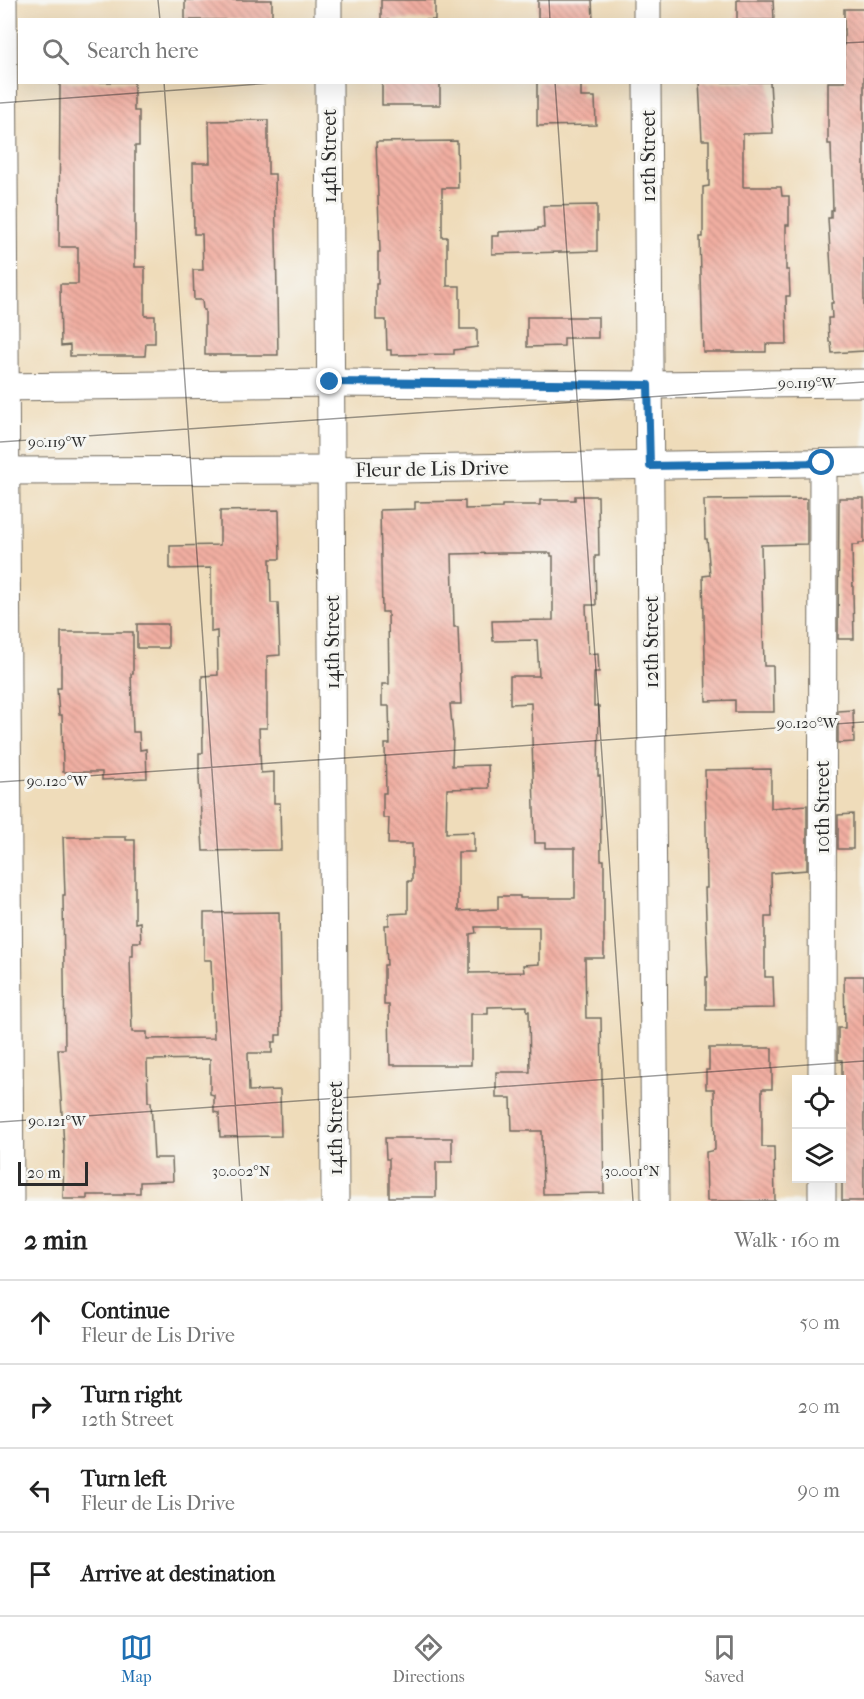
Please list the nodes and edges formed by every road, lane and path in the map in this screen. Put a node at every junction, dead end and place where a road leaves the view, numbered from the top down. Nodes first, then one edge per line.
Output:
1 (3, 0) edge
2 (328, 0) edge
3 (647, 0) edge
4 (328, 18) edge
5 (647, 18) edge
6 (328, 84) edge
7 (647, 84) edge
8 (330, 382) junction
9 (864, 383) edge
10 (648, 385) junction
11 (3, 387) edge
12 (864, 462) edge
13 (822, 463) junction
14 (650, 466) junction
15 (3, 470) edge
16 (331, 470) junction
17 (822, 1075) edge
18 (822, 1183) edge
19 (10, 1201) edge
20 (335, 1201) edge
21 (655, 1201) edge
22 (822, 1201) edge

1 - 11 street
2 - 4 street
3 - 5 street
6 - 8 street, 14th Street
7 - 10 street, 12th Street
8 - 10 street
8 - 11 street
8 - 16 street, 14th Street
9 - 10 street
10 - 14 street, 12th Street
11 - 15 street
12 - 13 street, Fleur de Lis Drive
13 - 14 street, Fleur de Lis Drive
13 - 17 street, 10th Street
14 - 16 street, Fleur de Lis Drive
14 - 21 street, 12th Street
15 - 16 street, Fleur de Lis Drive
15 - 19 street
16 - 20 street, 14th Street
18 - 22 street

